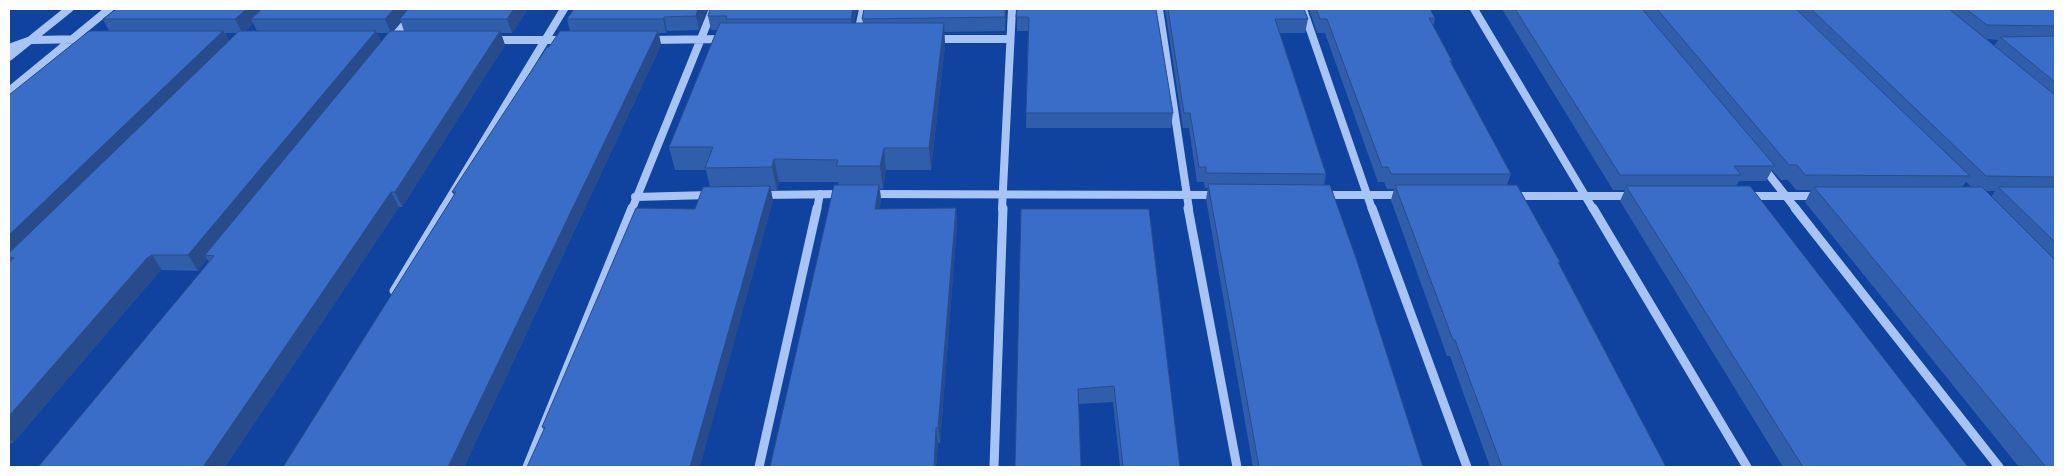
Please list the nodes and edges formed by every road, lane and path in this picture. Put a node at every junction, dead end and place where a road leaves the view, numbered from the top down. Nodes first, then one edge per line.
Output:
1 (69, 9) edge
2 (109, 9) edge
3 (418, 9) edge
4 (564, 9) edge
5 (713, 9) edge
6 (863, 9) edge
7 (1012, 9) edge
8 (1159, 9) edge
9 (1303, 9) edge
10 (1474, 9) edge
11 (847, 38) edge
12 (857, 38) junction
13 (866, 38) edge
14 (71, 39) junction
15 (100, 39) edge
16 (700, 39) junction
17 (730, 39) edge
18 (924, 39) edge
19 (1010, 39) junction
20 (31, 40) junction
21 (486, 40) edge
22 (544, 40) junction
23 (573, 40) edge
24 (642, 40) edge
25 (383, 44) edge
26 (9, 48) edge
27 (9, 57) edge
28 (9, 91) edge
29 (1756, 159) edge
30 (1003, 193) junction
31 (820, 194) junction
32 (849, 194) edge
33 (858, 194) edge
34 (723, 195) edge
35 (752, 195) edge
36 (1186, 195) junction
37 (1224, 195) edge
38 (1310, 195) edge
39 (1367, 195) junction
40 (1416, 195) edge
41 (1506, 196) edge
42 (1585, 196) junction
43 (1643, 196) edge
44 (1739, 196) edge
45 (1787, 196) junction
46 (1826, 196) edge
47 (635, 197) junction
48 (391, 296) edge
49 (527, 467) edge
50 (758, 467) edge
51 (994, 467) edge
52 (1237, 467) edge
53 (1467, 467) edge
54 (1746, 467) edge
55 (1999, 467) edge

1 - 20 street
2 - 14 street
3 - 25 street
4 - 22 street
5 - 16 street
6 - 12 street
7 - 19 street
8 - 36 street
9 - 39 street
10 - 42 street
11 - 12 street
12 - 13 street
14 - 15 street
14 - 20 street
14 - 28 street
16 - 17 street
16 - 24 street
16 - 47 street
18 - 19 street
19 - 30 street
20 - 26 street
20 - 27 street
21 - 22 street
22 - 23 street
22 - 48 street
29 - 45 street
30 - 33 street
30 - 36 street
30 - 51 street
31 - 32 street
31 - 35 street
31 - 50 street
34 - 47 street
36 - 37 street
36 - 52 street
38 - 39 street
39 - 40 street
39 - 53 street
41 - 42 street
42 - 43 street
42 - 54 street
44 - 45 street
45 - 46 street
45 - 55 street
47 - 49 street

